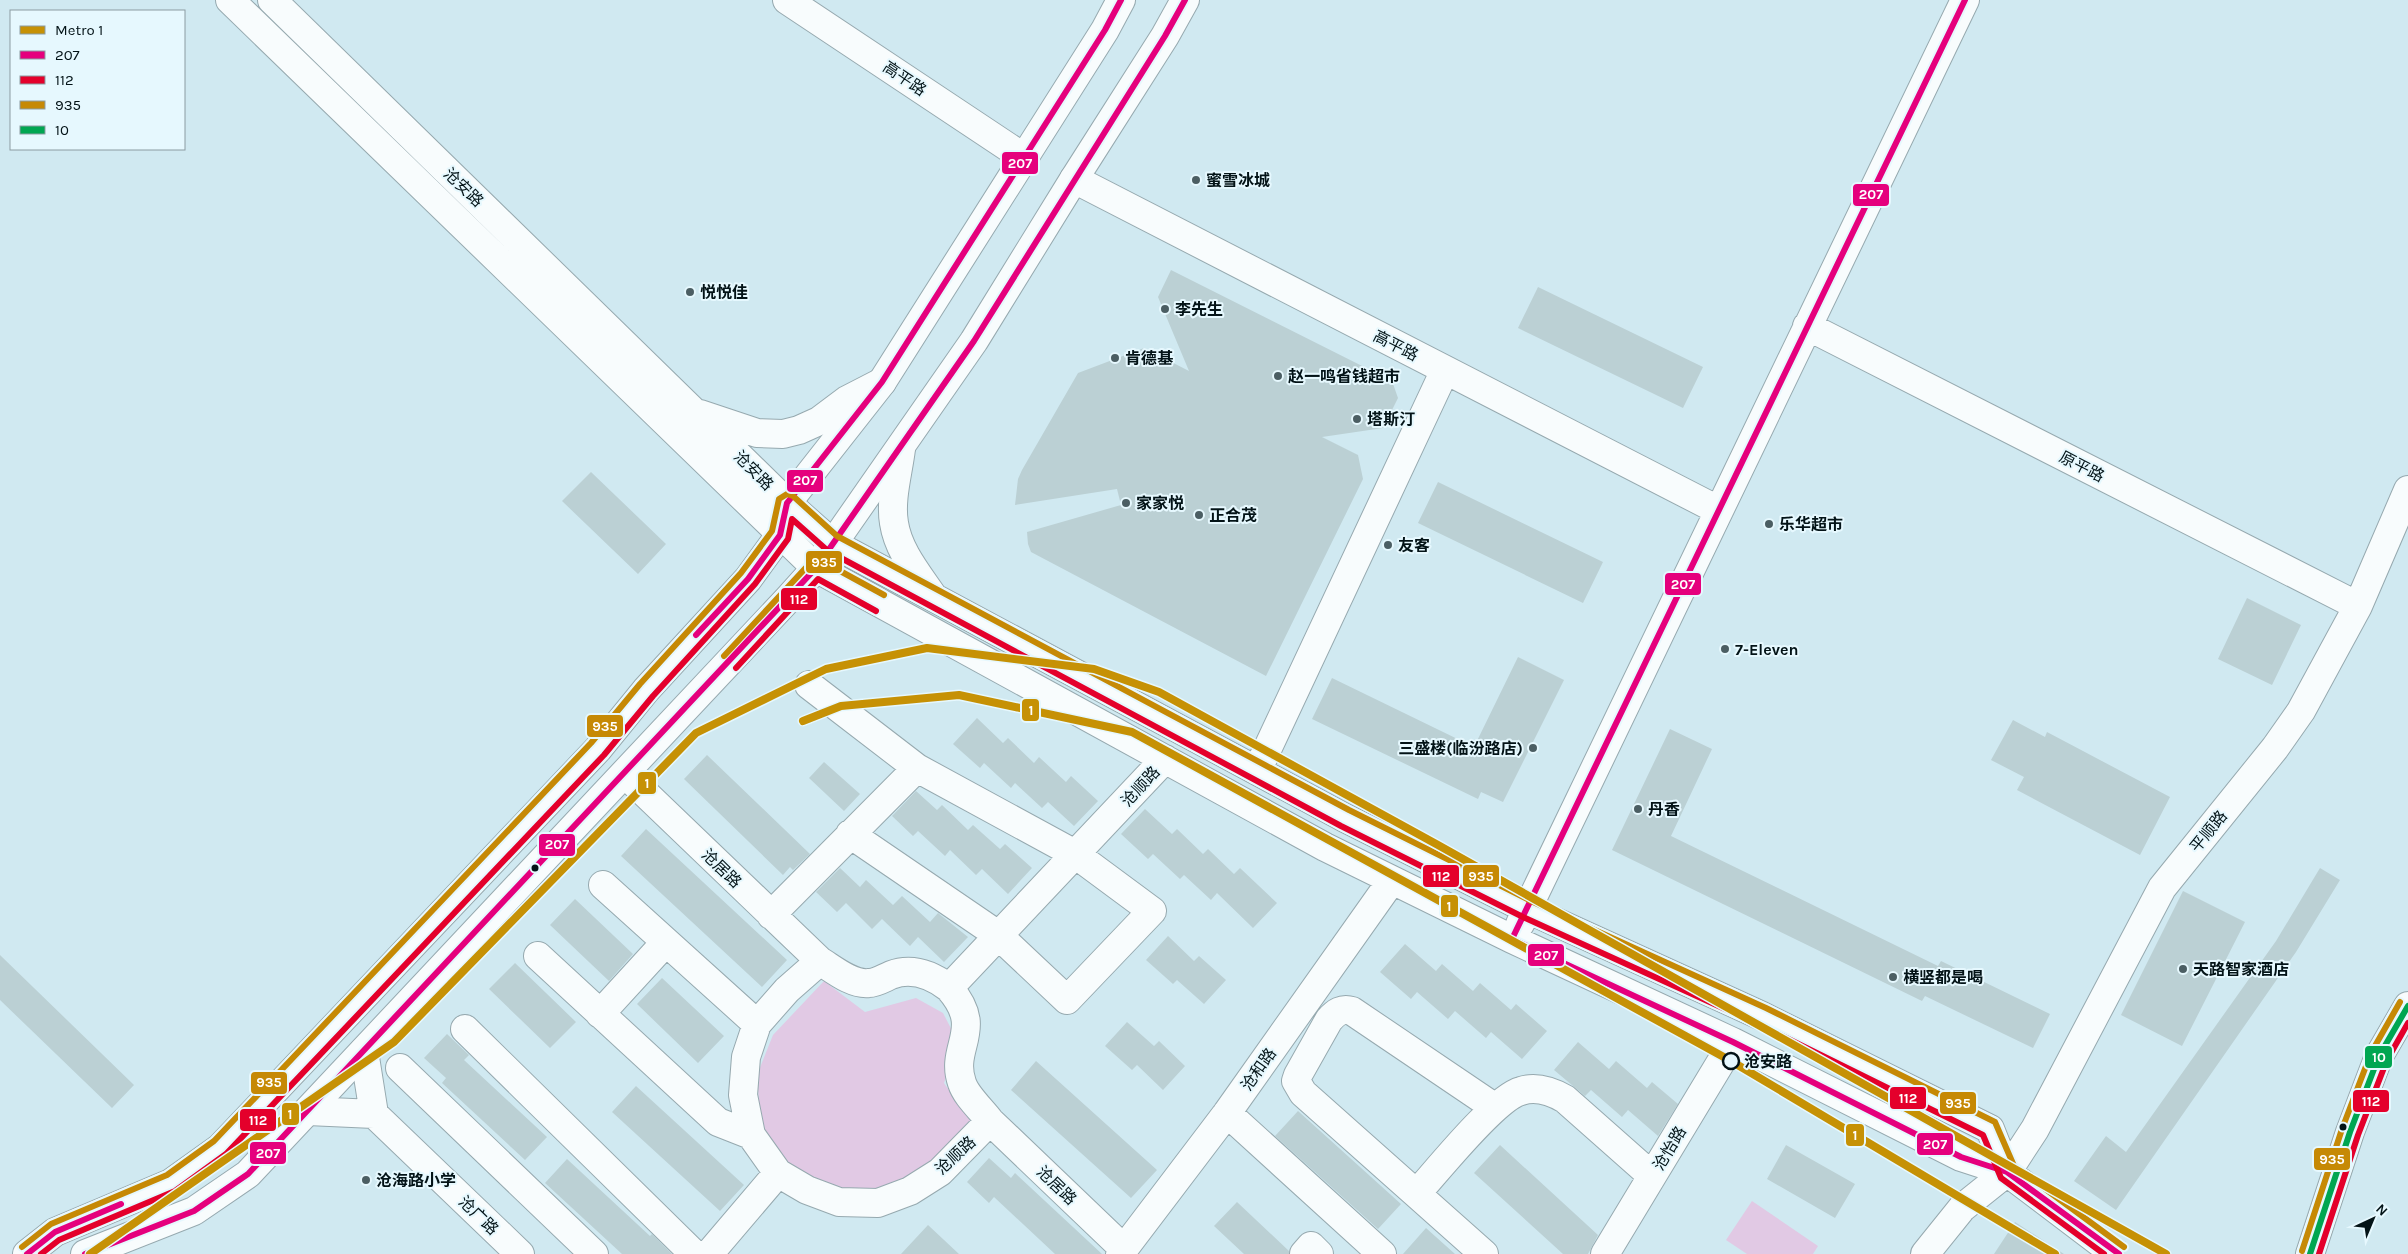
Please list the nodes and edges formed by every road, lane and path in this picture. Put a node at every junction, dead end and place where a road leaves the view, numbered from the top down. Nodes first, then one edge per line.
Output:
1 (230, 0) edge
2 (272, 0) edge
3 (788, 0) edge
4 (1121, 0) edge
5 (1185, 0) edge
6 (1965, 0) edge
7 (1023, 157) junction
8 (1074, 179) junction
9 (1807, 326) junction
10 (1445, 370) junction
11 (882, 382) junction
12 (695, 412) junction
13 (901, 450) junction
14 (2408, 490) edge
15 (787, 503) junction
16 (1718, 510) junction
17 (780, 535) junction
18 (832, 543) junction
19 (816, 568) junction
20 (934, 598) junction
21 (2358, 606) junction
22 (810, 685) dead end
23 (1165, 759) junction
24 (917, 768) junction
25 (1257, 771) junction
26 (625, 774) junction
27 (850, 834) junction
28 (1075, 854) junction
29 (1392, 880) junction
30 (603, 885) dead end
31 (1527, 909) junction
32 (771, 915) junction
33 (998, 935) junction
34 (1512, 939) junction
35 (665, 943) junction
36 (538, 956) dead end
37 (820, 961) junction
38 (949, 988) junction
39 (2408, 1006) edge
40 (600, 1014) junction
41 (757, 1024) junction
42 (465, 1029) dead end
43 (1733, 1042) junction
44 (364, 1051) junction
45 (400, 1068) dead end
46 (1494, 1107) junction
47 (308, 1111) junction
48 (1227, 1113) junction
49 (374, 1114) junction
50 (990, 1120) junction
51 (751, 1135) junction
52 (2007, 1172) junction
53 (778, 1173) junction
54 (1652, 1176) junction
55 (1417, 1193) junction
56 (2102, 1244) tunnel mouth
57 (1122, 1251) edge
58 (27, 1254) edge
59 (85, 1254) edge
60 (520, 1254) edge
61 (594, 1254) edge
62 (694, 1254) edge
63 (709, 1254) edge
64 (1304, 1254) edge
65 (1320, 1254) edge
66 (1382, 1254) edge
67 (1484, 1254) edge
68 (1605, 1254) edge
69 (1925, 1254) edge
70 (2310, 1254) edge

1 - 17 street
2 - 12 street, 沧安路
3 - 7 street, 高平路
4 - 7 street
5 - 8 street
6 - 9 street
7 - 11 street
8 - 10 street, 高平路
8 - 13 street
9 - 16 street
9 - 21 street, 原平路
10 - 16 street, 高平路
10 - 25 street
11 - 12 street
11 - 15 street
12 - 15 street, 沧安路
13 - 18 street
13 - 20 street
14 - 21 street, 平顺路
15 - 17 street
15 - 18 street, 沧安路
16 - 31 street
17 - 19 street
17 - 58 street
18 - 19 street
18 - 20 street, 沧安路
19 - 23 street
19 - 26 street
20 - 25 street, 沧安路
21 - 52 street, 平顺路
22 - 24 street
23 - 28 street, 沧顺路
23 - 29 street
24 - 27 street
24 - 28 street
25 - 31 street, 沧安路
26 - 32 street, 沧居路
26 - 44 street
27 - 32 street
27 - 33 street
28 - 33 street, 沧顺路
28 - 33 street
29 - 34 street
29 - 48 street, 沧和路
30 - 35 street
31 - 34 street
31 - 52 street, 沧安路
32 - 37 street, 沧居路
33 - 38 street, 沧顺路
34 - 43 street
35 - 40 street
35 - 41 street
36 - 40 street
37 - 38 street
37 - 41 street, 沧顺路
38 - 50 street
39 - 70 street
40 - 51 street
41 - 51 street, 沧顺路
42 - 62 street
43 - 52 street
43 - 54 street, 沧怡路
44 - 47 street
44 - 49 street
45 - 61 street
46 - 54 street
46 - 55 street
46 - 55 street
47 - 49 street
47 - 59 street
48 - 57 street, 沧和路
48 - 66 street
49 - 60 street, 沧广路
50 - 53 street, 沧顺路
50 - 57 street, 沧居路
51 - 53 street, 沧顺路
52 - 56 street
52 - 69 street, 平顺路
53 - 63 street
54 - 68 street, 沧怡路
55 - 67 street
64 - 65 street

